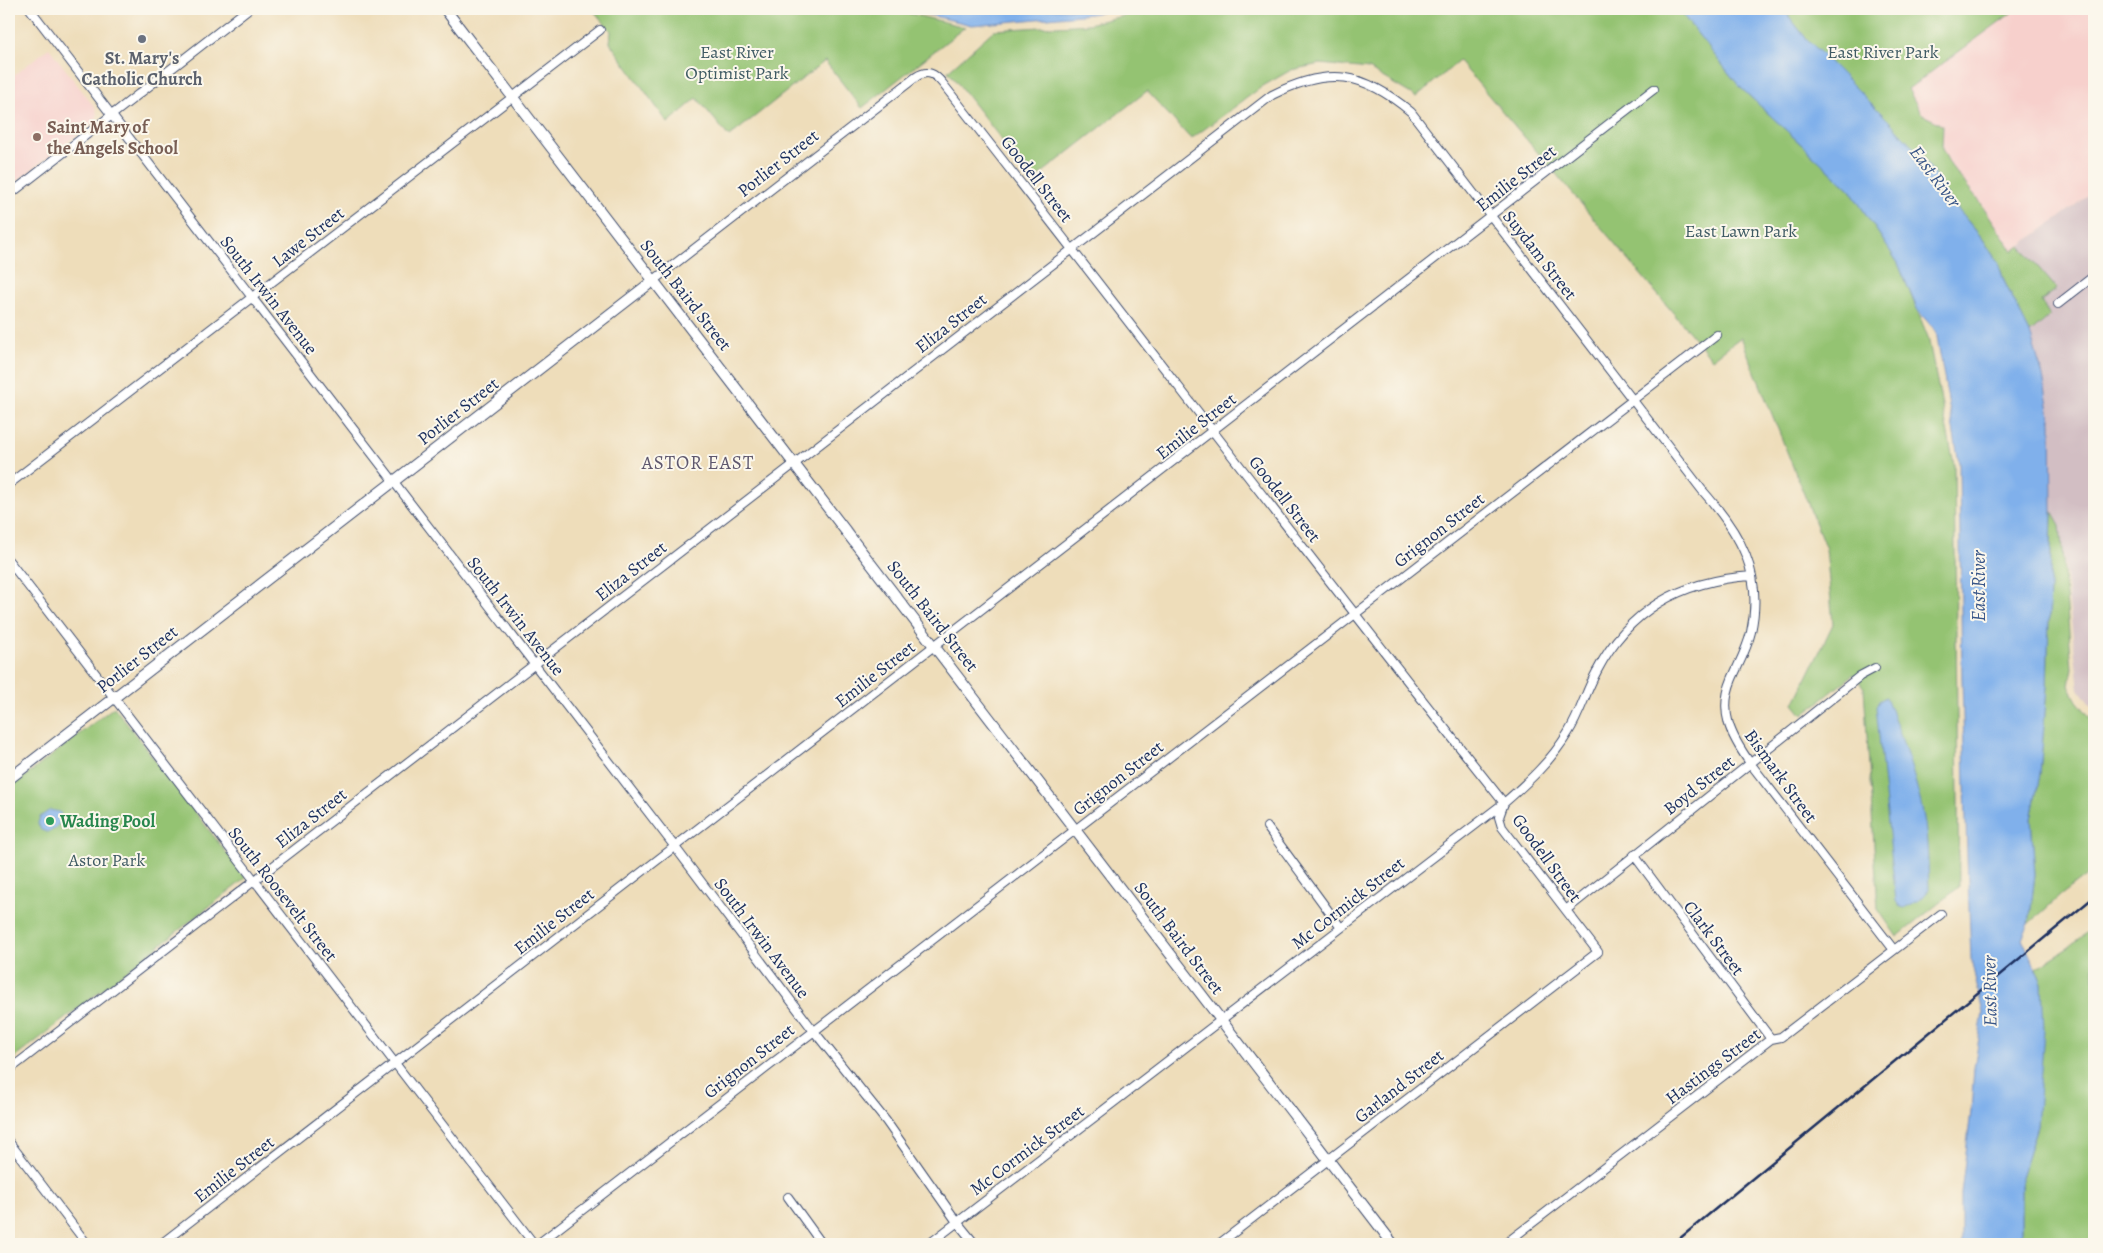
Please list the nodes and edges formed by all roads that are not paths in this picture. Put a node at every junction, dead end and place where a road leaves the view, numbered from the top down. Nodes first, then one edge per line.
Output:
1 (30, 9) edge
2 (248, 9) edge
3 (445, 9) edge
4 (600, 30) dead end
5 (928, 72) joint
6 (1654, 89) dead end
7 (1272, 94) joint
8 (513, 97) junction
9 (112, 116) junction
10 (9, 195) edge
11 (1492, 216) junction
12 (1073, 248) junction
13 (2094, 276) edge
14 (654, 280) junction
15 (253, 298) junction
16 (2058, 304) dead end
17 (1718, 335) dead end
18 (1632, 399) junction
19 (1213, 431) junction
20 (795, 463) junction
21 (394, 481) junction
22 (9, 484) edge
23 (1702, 490) joint
24 (9, 561) edge
25 (1752, 576) junction
26 (1354, 614) junction
27 (936, 646) junction
28 (534, 664) junction
29 (1875, 668) dead end
30 (114, 697) junction
31 (1750, 764) junction
32 (9, 779) edge
33 (1504, 804) junction
34 (1267, 827) dead end
35 (1076, 829) junction
36 (675, 847) junction
37 (1634, 855) junction
38 (254, 881) junction
39 (1566, 910) junction
40 (1941, 914) dead end
41 (1341, 928) junction
42 (1894, 950) junction
43 (1598, 952) joint
44 (1220, 1021) junction
45 (813, 1030) junction
46 (1770, 1039) junction
47 (395, 1062) junction
48 (9, 1070) edge
49 (9, 1142) edge
50 (1328, 1160) junction
51 (788, 1197) dead end
52 (957, 1222) junction
53 (87, 1244) edge
54 (161, 1244) edge
55 (536, 1244) edge
56 (822, 1244) edge
57 (929, 1244) edge
58 (975, 1244) edge
59 (1219, 1244) edge
60 (1394, 1244) edge
61 (1505, 1244) edge

1 - 9 street, South Irwin Avenue
2 - 9 street
3 - 8 street, South Baird Street
4 - 8 street, Lawe Street
5 - 12 street, Goodell Street
5 - 14 street, Porlier Street
6 - 11 street, Emilie Street
7 - 11 street, Suydam Street
7 - 12 street, Eliza Street
8 - 14 street, South Baird Street
8 - 15 street, Lawe Street
9 - 10 street
9 - 15 street, South Irwin Avenue
11 - 18 street, Suydam Street
11 - 19 street, Emilie Street
12 - 19 street, Goodell Street
12 - 20 street, Eliza Street
13 - 16 street
14 - 20 street, South Baird Street
14 - 21 street, Porlier Street
15 - 21 street, South Irwin Avenue
15 - 22 street, Lawe Street
17 - 18 street, Grignon Street
18 - 23 street, Suydam Street
18 - 26 street, Grignon Street
19 - 26 street, Goodell Street
19 - 27 street, Emilie Street
20 - 27 street, South Baird Street
20 - 28 street, Eliza Street
21 - 28 street, South Irwin Avenue
21 - 30 street, Porlier Street
23 - 25 street, Bismark Street
24 - 30 street, South Roosevelt Street
25 - 31 street, Bismark Street
25 - 33 street, Mc Cormick Street
26 - 33 street, Goodell Street
26 - 35 street, Grignon Street
27 - 35 street, South Baird Street
27 - 36 street, Emilie Street
28 - 36 street, South Irwin Avenue
28 - 38 street, Eliza Street
29 - 31 street, Boyd Street
30 - 32 street, Porlier Street
30 - 38 street, South Roosevelt Street
31 - 37 street, Boyd Street
31 - 42 street, Bismark Street
33 - 39 street, Goodell Street
33 - 41 street, Mc Cormick Street
34 - 41 street
35 - 44 street, South Baird Street
35 - 45 street, Grignon Street
36 - 45 street, South Irwin Avenue
36 - 47 street, Emilie Street
37 - 39 street, Boyd Street
37 - 46 street, Clark Street
38 - 47 street, South Roosevelt Street
38 - 48 street, Eliza Street
39 - 43 street, Goodell Street
40 - 42 street, Hastings Street
41 - 44 street, Mc Cormick Street
42 - 46 street, Hastings Street
43 - 50 street, Garland Street
44 - 50 street, South Baird Street
44 - 52 street, Mc Cormick Street
45 - 52 street, South Irwin Avenue
45 - 55 street, Grignon Street
46 - 61 street, Hastings Street
47 - 54 street, Emilie Street
47 - 55 street, South Roosevelt Street
49 - 53 street
50 - 59 street, Garland Street
50 - 60 street, South Baird Street
51 - 56 street
52 - 57 street, Mc Cormick Street
52 - 58 street, South Irwin Avenue

